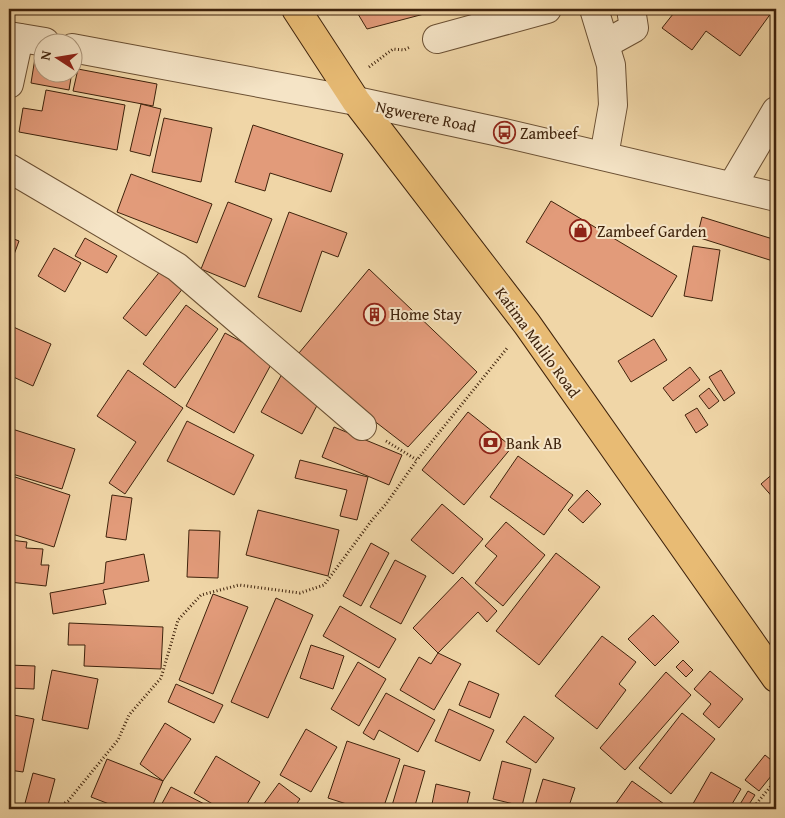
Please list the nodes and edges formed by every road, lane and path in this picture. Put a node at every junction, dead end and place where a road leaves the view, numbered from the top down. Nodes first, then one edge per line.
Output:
1 (296, 9) edge
2 (547, 9) edge
3 (594, 9) edge
4 (631, 9) edge
5 (437, 38) joint
6 (24, 39) edge
7 (605, 44) junction
8 (82, 50) edge
9 (367, 68) dead end
10 (9, 84) edge
11 (356, 101) junction
12 (776, 111) edge
13 (604, 156) junction
14 (9, 168) edge
15 (732, 186) junction
16 (776, 197) edge
17 (527, 324) junction
18 (362, 426) joint
19 (417, 460) junction
20 (776, 678) edge
21 (776, 780) edge
22 (56, 809) edge
23 (752, 809) edge

1 - 11 main road, Katima Mulilo Road
2 - 5 street
3 - 7 street
4 - 7 street
5 - 9 path
6 - 10 street
7 - 13 street
8 - 11 street, Ngwerere Road
11 - 13 street, Ngwerere Road
11 - 17 main road, Katima Mulilo Road
12 - 15 street
13 - 15 street, Ngwerere Road
14 - 18 street
15 - 16 street, Ngwerere Road
17 - 19 path
17 - 20 main road, Katima Mulilo Road
18 - 19 path
19 - 22 path
21 - 23 path

